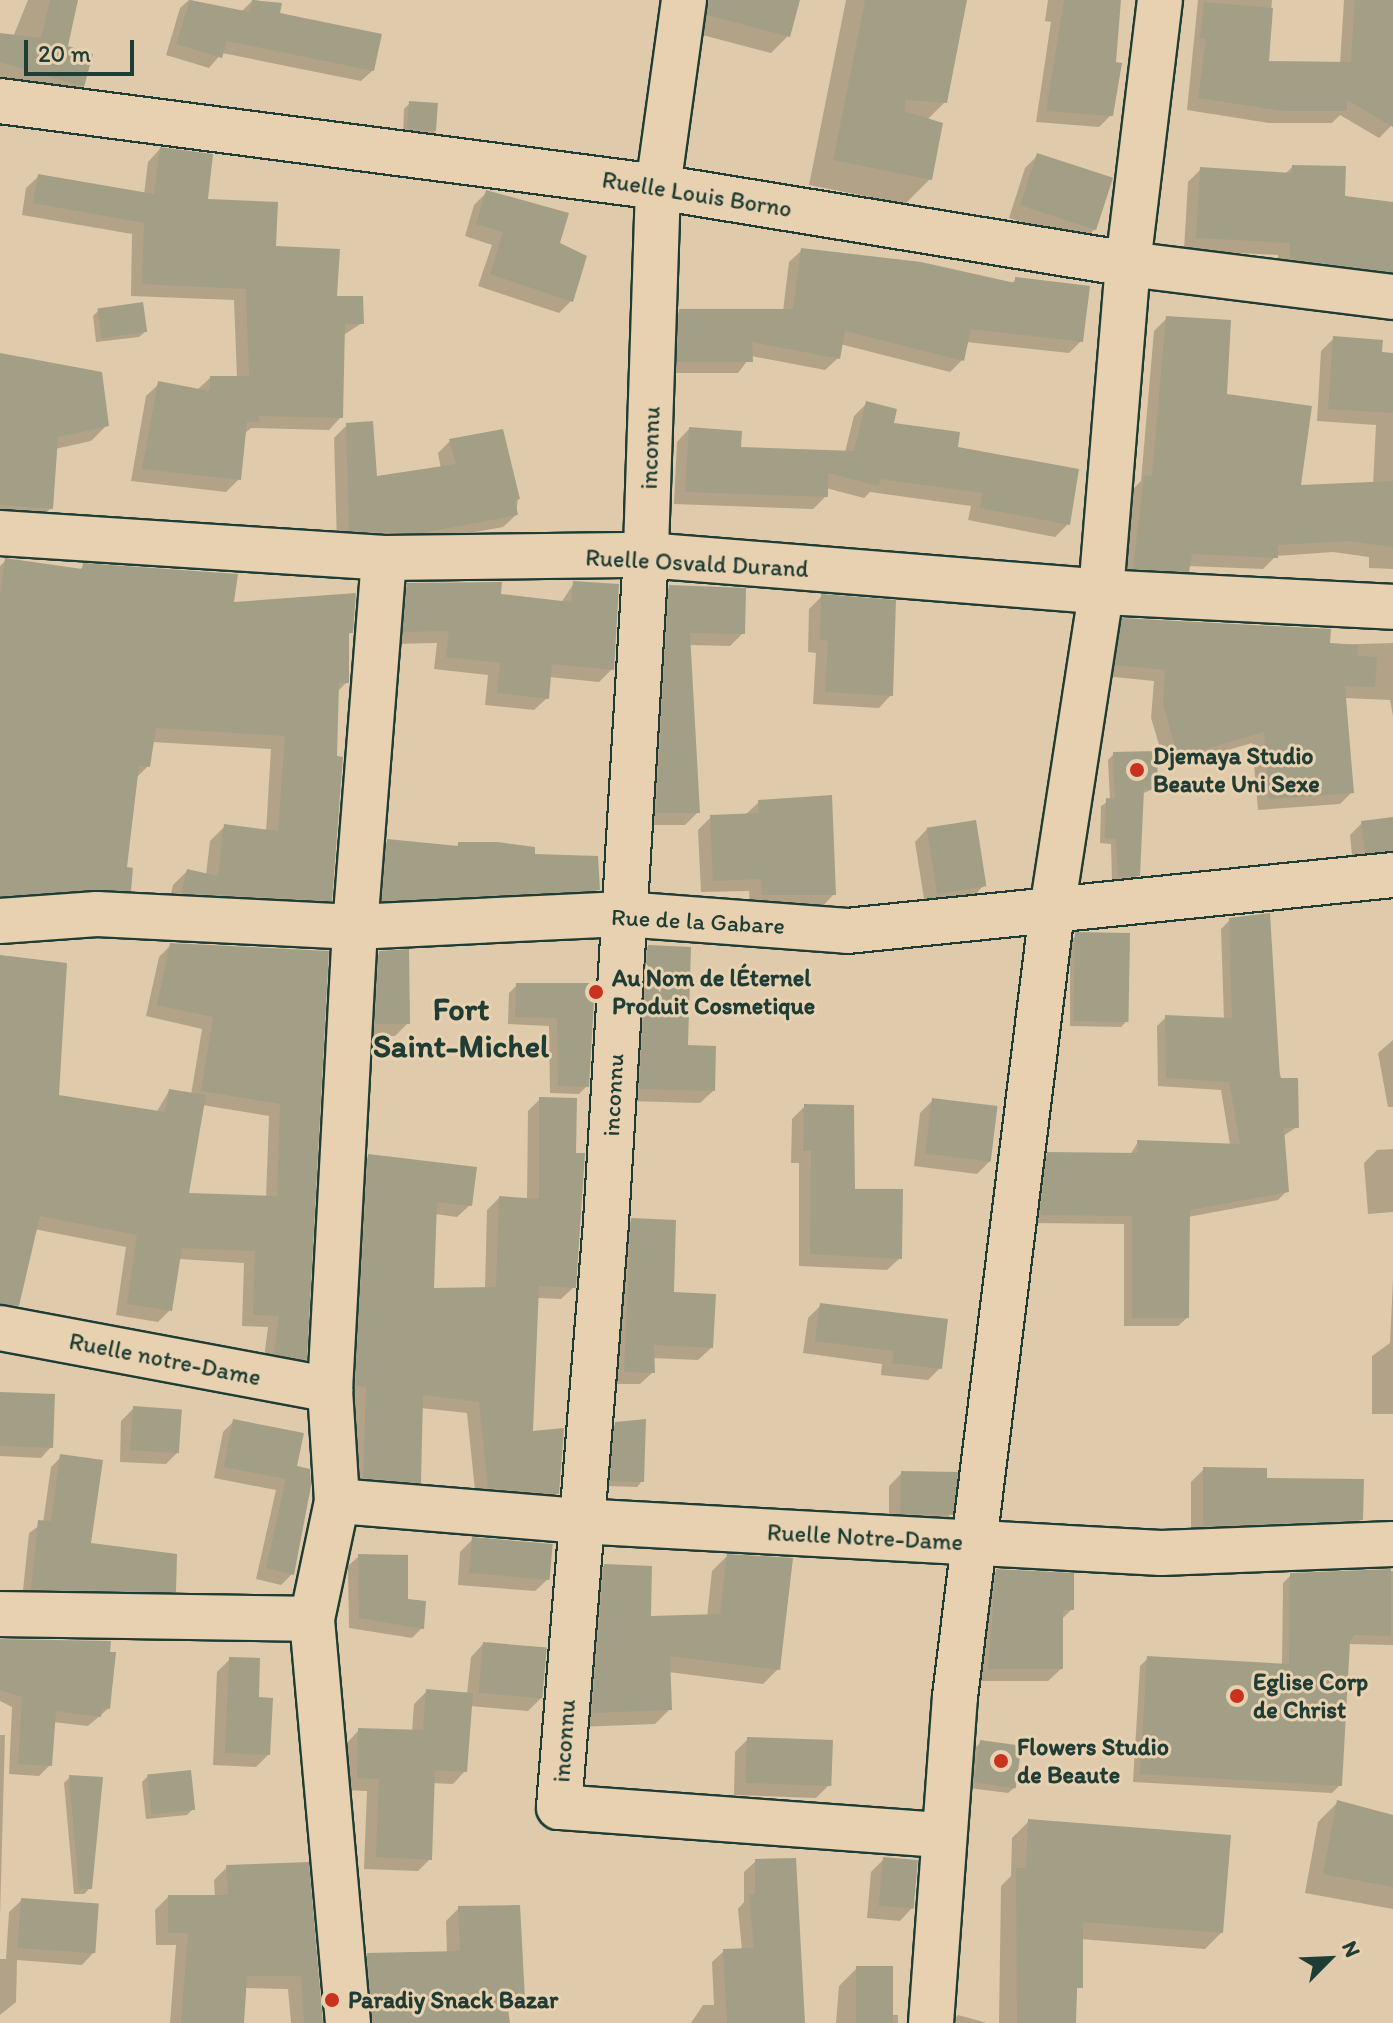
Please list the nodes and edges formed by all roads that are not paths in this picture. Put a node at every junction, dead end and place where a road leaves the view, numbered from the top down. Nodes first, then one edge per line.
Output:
1 (684, 0) edge
2 (1160, 0) edge
3 (0, 101) edge
4 (658, 187) junction
5 (1128, 264) junction
6 (1393, 297) edge
7 (0, 533) edge
8 (646, 555) junction
9 (384, 558) junction
10 (1101, 592) junction
11 (1393, 607) edge
12 (1393, 875) edge
13 (1052, 910) junction
14 (623, 914) junction
15 (0, 921) edge
16 (355, 927) junction
17 (0, 1328) edge
18 (330, 1390) junction
19 (337, 1501) junction
20 (578, 1521) junction
21 (974, 1543) junction
22 (1393, 1544) edge
23 (0, 1614) edge
24 (312, 1619) junction
25 (942, 1835) junction
26 (348, 2023) edge
27 (931, 2023) edge

1 - 4 street, inconnu
2 - 5 street
3 - 4 street, Ruelle Louis Borno
4 - 5 street, Ruelle Louis Borno
4 - 8 street, inconnu
5 - 6 street, Ruelle Louis Borno
5 - 10 street
7 - 9 street, Ruelle Osvald Durand
8 - 9 street, Ruelle Osvald Durand
8 - 10 street, Ruelle Osvald Durand
8 - 14 street, inconnu
9 - 16 street
10 - 11 street, Ruelle Osvald Durand
10 - 13 street
12 - 13 street, Rue de la Gabare
13 - 14 street, Rue de la Gabare
13 - 21 street
14 - 16 street, Rue de la Gabare
14 - 20 street, inconnu
15 - 16 street, Rue de la Gabare
16 - 18 street
17 - 18 street, Ruelle notre-Dame
18 - 19 street
19 - 20 street, Ruelle Notre-Dame
19 - 24 street
20 - 21 street, Ruelle Notre-Dame
20 - 25 street, inconnu
21 - 22 street, Ruelle Notre-Dame
21 - 25 street
23 - 24 street
24 - 26 street
25 - 27 street

